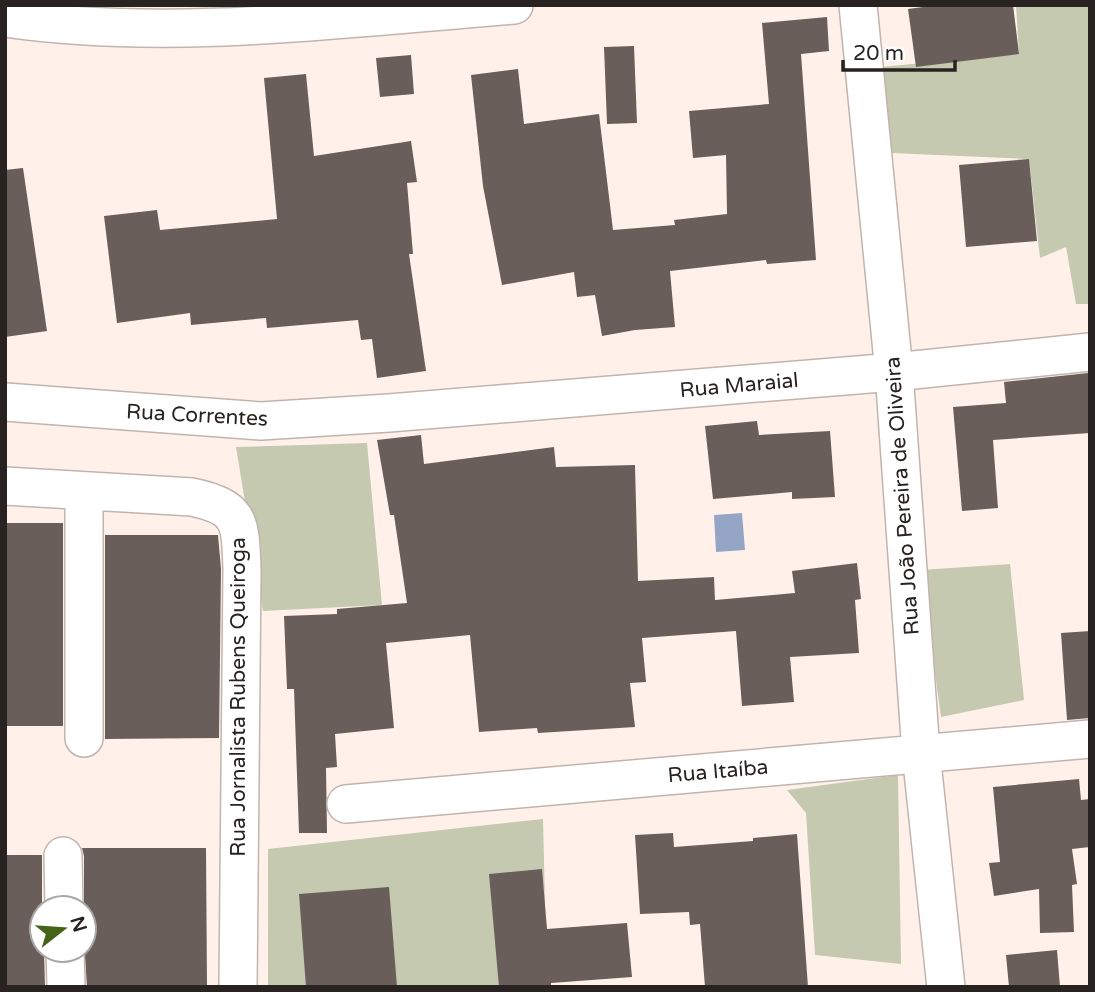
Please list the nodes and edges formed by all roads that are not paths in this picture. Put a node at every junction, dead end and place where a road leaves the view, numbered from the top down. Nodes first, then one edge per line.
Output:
1 (514, 5) edge
2 (858, 5) edge
3 (126, 16) edge
4 (5, 18) edge
5 (1090, 352) edge
6 (894, 372) junction
7 (5, 402) edge
8 (389, 413) joint
9 (5, 486) edge
10 (84, 492) junction
11 (84, 738) dead end
12 (1090, 739) edge
13 (921, 753) junction
14 (346, 804) dead end
15 (63, 856) dead end
16 (64, 894) edge
17 (65, 964) edge
18 (66, 987) edge
19 (238, 987) edge
20 (946, 987) edge

1 - 3 street
2 - 6 street, Rua João Pereira de Oliveira
3 - 4 street
5 - 6 street, Rua Maraial
6 - 8 street, Rua Maraial
6 - 13 street, Rua João Pereira de Oliveira
7 - 8 street, Rua Correntes
9 - 10 street, Rua Jornalista Rubens Queiroga
10 - 11 street
10 - 19 street, Rua Jornalista Rubens Queiroga
12 - 13 street, Rua Itaíba
13 - 14 street, Rua Itaíba
13 - 20 street, Rua João Pereira de Oliveira
15 - 16 street
17 - 18 street

